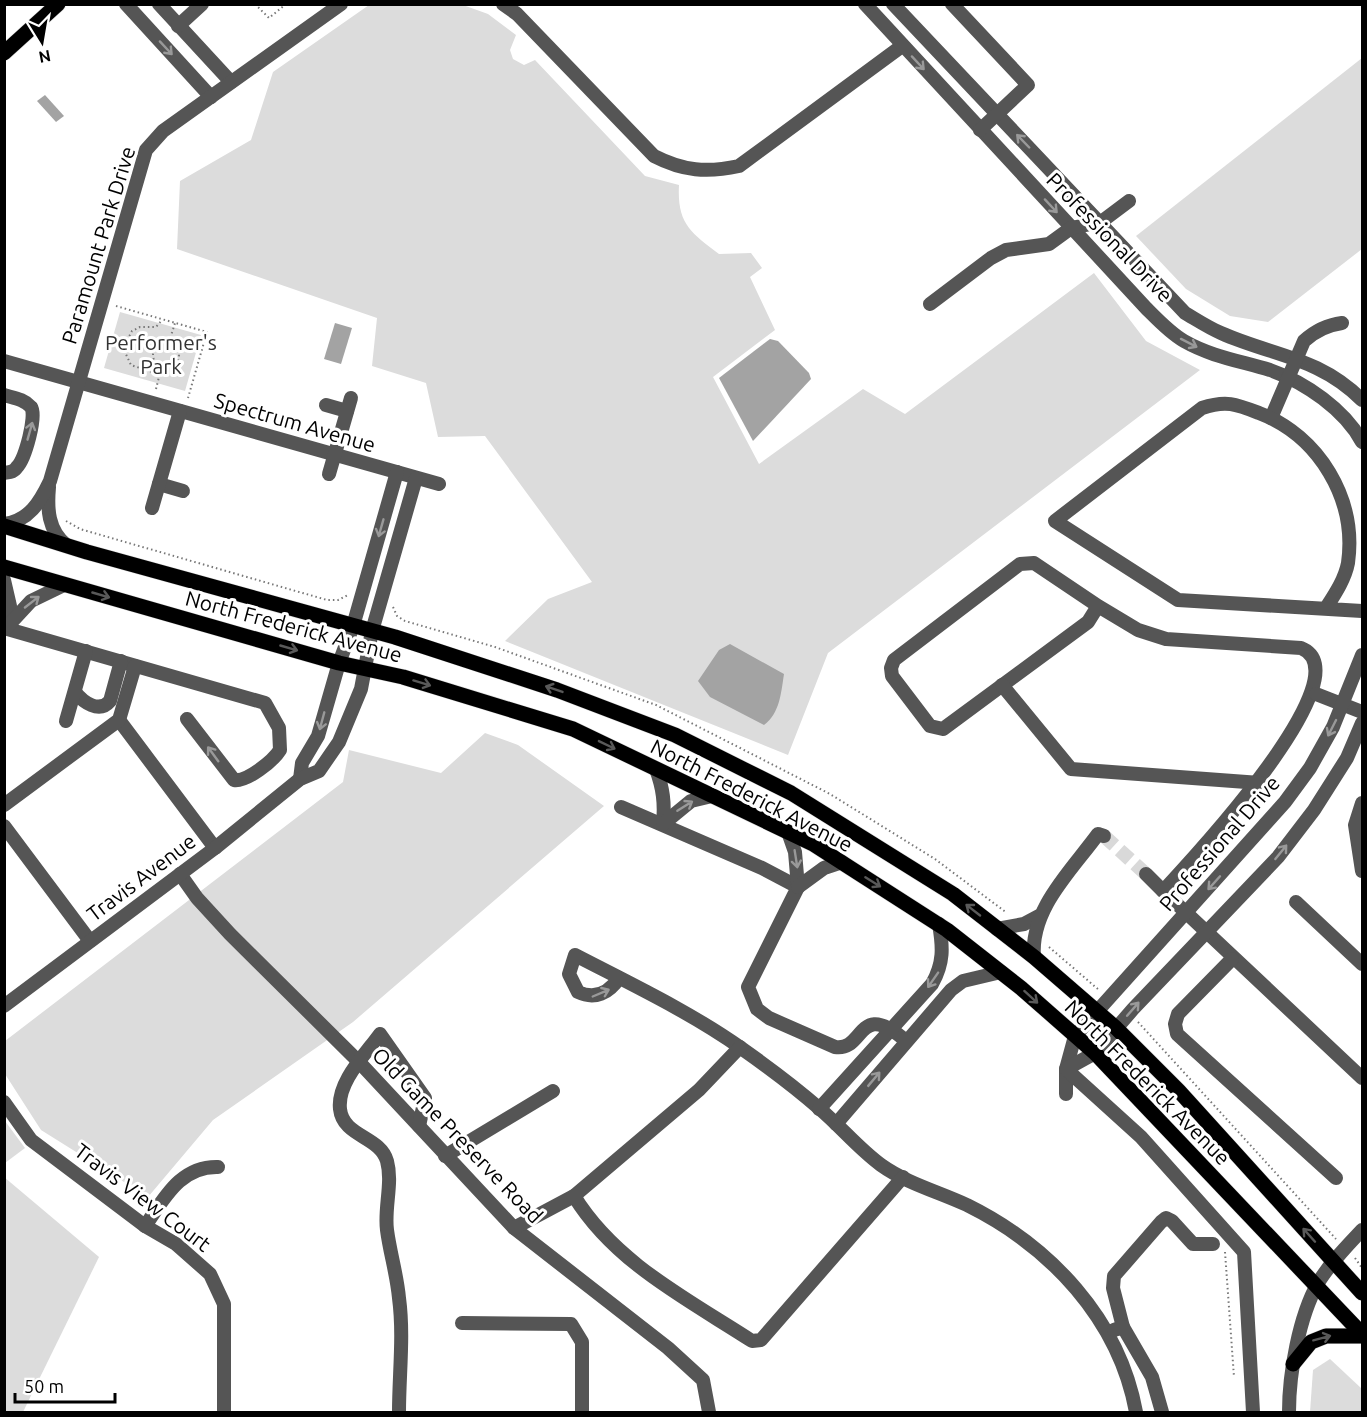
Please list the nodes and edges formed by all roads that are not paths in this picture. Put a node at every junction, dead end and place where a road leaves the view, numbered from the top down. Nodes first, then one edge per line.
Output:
1 (58, 4) edge
2 (126, 4) edge
3 (159, 4) edge
4 (202, 4) edge
5 (341, 4) edge
6 (503, 4) edge
7 (865, 4) edge
8 (893, 4) edge
9 (952, 4) edge
10 (178, 26) junction
11 (902, 46) junction
12 (4, 53) edge
13 (231, 82) junction
14 (211, 97) junction
15 (997, 114) junction
16 (980, 130) junction
17 (1129, 201) dead end
18 (1101, 222) junction
19 (1071, 228) junction
20 (930, 304) dead end
21 (1342, 323) dead end
22 (1296, 357) junction
23 (4, 362) edge
24 (1287, 378) junction
25 (78, 382) junction
26 (4, 395) edge
27 (1362, 400) edge
28 (326, 405) dead end
29 (180, 411) junction
30 (1271, 418) junction
31 (1362, 442) edge
32 (334, 455) junction
33 (397, 472) junction
34 (4, 473) edge
35 (329, 474) dead end
36 (416, 478) junction
37 (50, 481) junction
38 (159, 484) junction
39 (439, 484) dead end
40 (183, 491) dead end
41 (152, 508) dead end
42 (4, 525) edge
43 (66, 545) junction
44 (4, 567) edge
45 (4, 580) edge
46 (64, 585) junction
47 (1098, 606) junction
48 (1326, 608) junction
49 (1362, 611) edge
50 (353, 626) junction
51 (5, 630) edge
52 (372, 631) junction
53 (86, 651) junction
54 (1362, 655) edge
55 (121, 661) junction
56 (339, 663) junction
57 (135, 666) junction
58 (366, 669) junction
59 (1002, 685) junction
60 (75, 692) junction
61 (1316, 694) junction
62 (1342, 705) junction
63 (1362, 711) edge
64 (187, 719) dead end
65 (119, 720) junction
66 (66, 721) dead end
67 (1362, 723) edge
68 (656, 769) junction
69 (300, 779) junction
70 (1260, 783) junction
71 (712, 796) junction
72 (1362, 803) edge
73 (4, 805) edge
74 (621, 807) dead end
75 (663, 824) junction
76 (4, 826) edge
77 (788, 832) junction
78 (1104, 836) dead end
79 (215, 848) junction
80 (842, 862) junction
81 (1362, 871) edge
82 (180, 874) junction
83 (1146, 874) tunnel mouth
84 (798, 887) junction
85 (1163, 891) junction
86 (1296, 902) dead end
87 (1187, 914) junction
88 (1039, 916) junction
89 (939, 924) junction
90 (997, 929) junction
91 (1206, 932) junction
92 (90, 941) junction
93 (1034, 957) junction
94 (1232, 959) junction
95 (1362, 964) edge
96 (1001, 972) junction
97 (619, 978) junction
98 (4, 1006) edge
99 (1096, 1010) junction
100 (890, 1028) junction
101 (1116, 1028) junction
102 (1075, 1036) junction
103 (906, 1041) junction
104 (740, 1047) junction
105 (1095, 1053) junction
106 (360, 1063) junction
107 (1066, 1069) junction
108 (1362, 1078) edge
109 (553, 1091) dead end
110 (1066, 1094) dead end
111 (4, 1102) edge
112 (819, 1108) junction
113 (836, 1124) junction
114 (419, 1126) junction
115 (445, 1156) junction
116 (218, 1167) dead end
117 (903, 1177) junction
118 (1336, 1178) dead end
119 (574, 1196) junction
120 (145, 1226) junction
121 (514, 1228) junction
122 (1362, 1230) edge
123 (1213, 1244) dead end
124 (1333, 1261) junction
125 (1317, 1284) junction
126 (1362, 1293) edge
127 (462, 1323) dead end
128 (1123, 1327) junction
129 (1107, 1333) junction
130 (1362, 1335) edge
131 (1293, 1364) junction
132 (224, 1413) edge
133 (399, 1413) edge
134 (582, 1413) edge
135 (709, 1413) edge
136 (1136, 1413) edge
137 (1162, 1413) edge
138 (1253, 1413) edge
139 (1289, 1413) edge

1 - 12 main road
2 -> 14 street
3 - 10 street
4 - 10 street
5 - 13 street, Paramount Park Drive
6 - 11 street
7 - 11 street, Professional Drive
8 - 15 street, Professional Drive
9 - 15 street
10 - 13 street
11 -> 16 street, Professional Drive
13 - 14 street, Paramount Park Drive
14 - 25 street, Paramount Park Drive
15 - 16 street
18 -> 15 street, Professional Drive
16 -> 19 street, Professional Drive
17 - 18 street
18 - 19 street
18 - 22 street, Professional Drive
19 - 20 street
19 -> 24 street, Professional Drive
21 - 22 street
22 - 24 street
22 - 27 street, Professional Drive
23 - 25 street, Spectrum Avenue
24 - 30 street
24 - 31 street, Professional Drive
25 - 29 street, Spectrum Avenue
25 - 37 street, Paramount Park Drive
34 -> 26 street
28 - 32 street
29 - 32 street, Spectrum Avenue
29 - 38 street
30 - 48 street
30 - 48 street
32 - 33 street, Spectrum Avenue
32 - 35 street
33 - 36 street, Spectrum Avenue
33 -> 50 street, Spectrum Avenue
36 - 39 street, Spectrum Avenue
36 - 52 street
37 - 42 street, Paramount Park Drive
37 - 43 street, Paramount Park Drive
38 - 40 street
38 - 41 street
42 - 43 main road, North Frederick Avenue
43 - 50 main road, North Frederick Avenue
44 - 46 main road, North Frederick Avenue
45 - 51 street
51 -> 46 street
46 -> 56 main road, North Frederick Avenue
47 - 59 street
47 - 59 street
47 - 61 street
48 - 49 street
50 - 52 main road, North Frederick Avenue
50 - 56 street
51 - 53 street
52 - 58 street, Travis Avenue
90 -> 52 main road, North Frederick Avenue
53 - 55 street
53 - 60 street
54 - 62 street, Professional Drive
55 - 57 street
55 - 60 street
56 - 58 main road, North Frederick Avenue
56 -> 69 street
57 -> 64 street
57 - 65 street
58 -> 68 main road, North Frederick Avenue
58 - 69 street, Travis Avenue
59 - 70 street
60 - 66 street
61 - 62 street
61 - 70 street
62 - 63 street
62 -> 87 street, Professional Drive
65 - 73 street
65 - 79 street
91 -> 67 street
68 - 71 main road, North Frederick Avenue
68 - 75 street
69 - 79 street, Travis Avenue
70 - 85 street
75 -> 71 street
71 - 77 main road, North Frederick Avenue
72 - 81 street
74 - 75 street
75 - 84 street
76 - 92 street
77 - 80 main road, North Frederick Avenue
77 -> 84 street
78 - 88 street
79 - 82 street, Travis Avenue
80 - 84 street
80 -> 89 main road, North Frederick Avenue
82 - 92 street, Travis Avenue
82 - 106 street, Old Game Preserve Road
83 - 85 street
84 - 100 street
85 - 87 street
86 - 95 street
87 - 91 street
87 - 99 street, Professional Drive
88 - 90 street
88 - 93 street
89 - 96 main road, North Frederick Avenue
89 -> 100 street
90 - 93 main road, North Frederick Avenue
91 - 94 street
101 -> 91 street
92 - 98 street, Travis Avenue
93 - 99 main road, North Frederick Avenue
94 - 108 street
94 - 118 street
96 -> 102 main road, North Frederick Avenue
96 - 103 street
97 -> 97 street
97 - 104 street
99 - 101 main road, North Frederick Avenue
99 - 102 street, Professional Drive
100 - 103 street
100 - 112 street
101 - 105 street
124 -> 101 main road, North Frederick Avenue
102 - 105 main road, North Frederick Avenue
102 - 107 street
113 -> 103 street
104 - 112 street
104 - 119 street
105 - 107 street
105 - 125 main road, North Frederick Avenue
106 - 114 street, Old Game Preserve Road
106 - 114 street
106 - 133 street
107 - 110 street
107 - 138 street
109 - 115 street
111 - 120 street, Travis View Court
112 - 113 street
113 - 117 street
114 - 115 street, Old Game Preserve Road
115 - 121 street, Old Game Preserve Road
116 - 120 street
117 - 119 street
117 - 129 street
119 - 121 street
120 - 132 street, Travis View Court
121 - 135 street, Old Game Preserve Road
122 - 124 street
123 - 128 street
124 - 125 street
124 - 126 main road, North Frederick Avenue
125 - 130 main road, North Frederick Avenue
125 - 131 street
127 - 134 street
128 - 129 street
128 - 137 street
129 - 136 street
131 -> 130 main road
131 - 139 street

